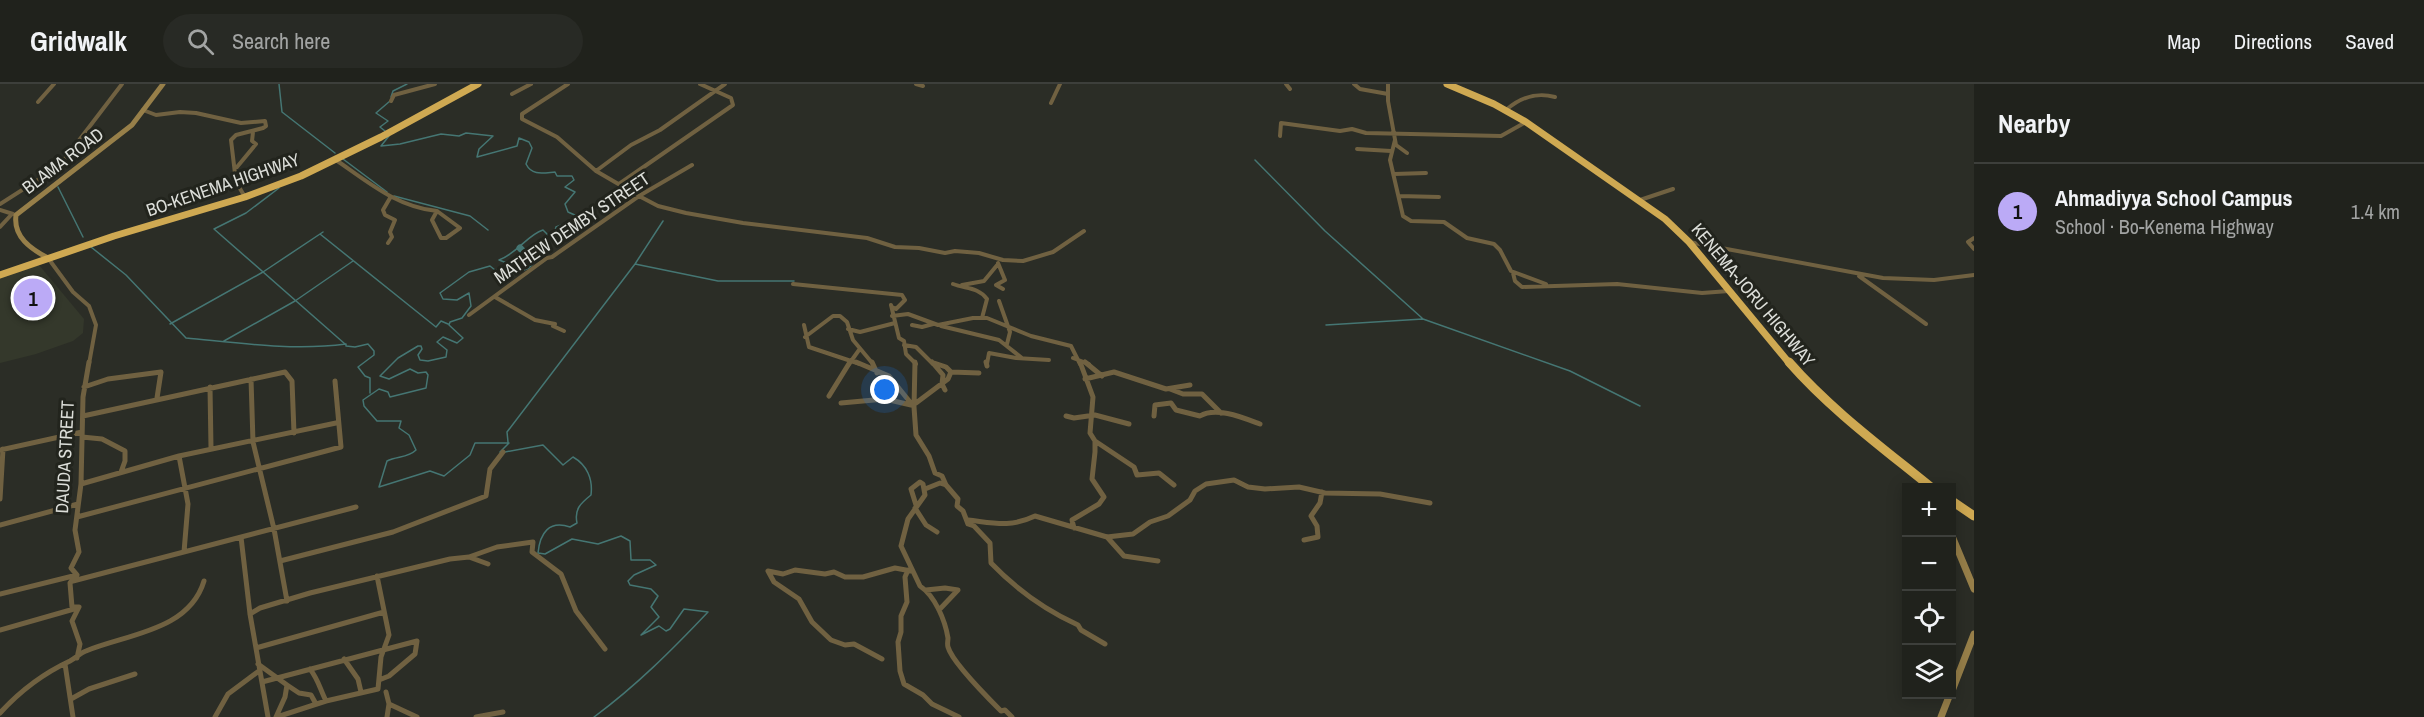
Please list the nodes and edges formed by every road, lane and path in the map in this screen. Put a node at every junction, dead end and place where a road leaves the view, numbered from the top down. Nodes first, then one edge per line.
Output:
1 (54, 84) edge
2 (122, 84) edge
3 (163, 84) edge
4 (435, 84) edge
5 (478, 84) edge
6 (531, 84) edge
7 (568, 84) edge
8 (700, 84) edge
9 (725, 84) edge
10 (916, 84) edge
11 (1060, 84) edge
12 (1286, 84) edge
13 (1354, 84) edge
14 (1388, 84) edge
15 (1447, 84) edge
16 (923, 86) dead end
17 (1290, 89) dead end
18 (714, 92) junction
19 (512, 94) dead end
20 (1388, 94) junction
21 (1555, 96) dead end
22 (391, 101) dead end
23 (38, 102) dead end
24 (1051, 103) dead end
25 (143, 110) junction
26 (1506, 110) junction
27 (1526, 122) junction
28 (397, 128) joint
29 (253, 131) junction
30 (1394, 134) junction
31 (1280, 136) dead end
32 (1395, 140) junction
33 (1358, 149) dead end
34 (1391, 151) junction
35 (1407, 153) dead end
36 (336, 160) junction
37 (692, 165) dead end
38 (237, 167) junction
39 (596, 171) junction
40 (1426, 173) dead end
41 (1394, 174) junction
42 (619, 184) junction
43 (1673, 189) dead end
44 (639, 196) junction
45 (1399, 196) junction
46 (245, 197) junction
47 (1439, 197) dead end
48 (390, 198) junction
49 (1640, 200) junction
50 (0, 204) edge
51 (0, 210) edge
52 (437, 211) junction
53 (14, 214) junction
54 (0, 227) edge
55 (1084, 231) dead end
56 (1974, 238) edge
57 (1689, 242) junction
58 (388, 243) dead end
59 (1974, 249) edge
60 (48, 258) junction
61 (997, 258) junction
62 (998, 264) junction
63 (1513, 273) junction
64 (1854, 274) junction
65 (0, 275) edge
66 (1974, 275) edge
67 (793, 284) dead end
68 (1546, 285) junction
69 (1003, 289) dead end
70 (1728, 291) junction
71 (495, 297) junction
72 (999, 301) dead end
73 (895, 308) junction
74 (469, 315) dead end
75 (892, 316) junction
76 (982, 318) junction
77 (895, 322) junction
78 (932, 324) junction
79 (1926, 324) dead end
80 (912, 325) dead end
81 (1008, 328) junction
82 (848, 329) junction
83 (564, 331) dead end
84 (1007, 344) junction
85 (904, 345) junction
86 (859, 350) junction
87 (1022, 358) junction
88 (851, 360) junction
89 (1049, 360) dead end
90 (1076, 360) junction
91 (934, 363) junction
92 (987, 366) dead end
93 (951, 372) junction
94 (878, 373) junction
95 (980, 373) dead end
96 (1102, 376) junction
97 (252, 379) junction
98 (1085, 379) junction
99 (335, 381) dead end
100 (942, 384) junction
101 (1190, 386) dead end
102 (84, 387) junction
103 (210, 387) junction
104 (1170, 389) junction
105 (945, 390) dead end
106 (829, 396) dead end
107 (157, 398) junction
108 (841, 403) dead end
109 (914, 405) junction
110 (1221, 413) junction
111 (1091, 415) junction
112 (83, 416) junction
113 (1066, 416) dead end
114 (1154, 416) dead end
115 (336, 423) junction
116 (1129, 424) dead end
117 (1260, 424) dead end
118 (294, 433) junction
119 (82, 434) junction
120 (1095, 441) junction
121 (253, 442) junction
122 (211, 448) junction
123 (2, 450) edge
124 (503, 452) dead end
125 (179, 456) junction
126 (258, 470) junction
127 (121, 472) junction
128 (1925, 483) edge
129 (81, 484) junction
130 (946, 485) junction
131 (1174, 485) dead end
132 (185, 487) junction
133 (925, 489) junction
134 (1322, 492) junction
135 (0, 499) edge
136 (1430, 503) dead end
137 (78, 504) junction
138 (1956, 504) edge
139 (356, 507) dead end
140 (915, 507) junction
141 (1974, 516) edge
142 (77, 518) junction
143 (968, 520) junction
144 (0, 525) edge
145 (1074, 528) junction
146 (274, 529) junction
147 (937, 532) dead end
148 (241, 537) junction
149 (1107, 537) junction
150 (1952, 537) edge
151 (1304, 540) dead end
152 (184, 552) junction
153 (469, 556) junction
154 (280, 561) junction
155 (1158, 561) dead end
156 (488, 564) dead end
157 (909, 570) junction
158 (77, 575) junction
159 (377, 576) junction
160 (204, 581) dead end
161 (70, 583) junction
162 (1974, 589) edge
163 (926, 590) junction
164 (0, 594) edge
165 (287, 601) junction
166 (79, 608) junction
167 (939, 610) junction
168 (384, 612) junction
169 (250, 614) junction
170 (0, 630) edge
171 (1974, 634) edge
172 (1105, 644) dead end
173 (256, 648) junction
174 (383, 649) junction
175 (605, 649) dead end
176 (77, 658) junction
177 (344, 659) junction
178 (882, 659) dead end
179 (65, 664) junction
180 (259, 668) junction
181 (310, 669) junction
182 (135, 674) dead end
183 (277, 678) junction
184 (379, 680) junction
185 (1956, 680) edge
186 (262, 682) junction
187 (287, 685) junction
188 (361, 692) junction
189 (386, 692) dead end
190 (71, 699) junction
191 (1948, 699) edge
192 (326, 701) junction
193 (316, 704) junction
194 (389, 704) junction
195 (503, 712) dead end
196 (0, 713) edge
197 (73, 717) edge
198 (215, 717) edge
199 (268, 717) edge
200 (277, 717) edge
201 (387, 717) edge
202 (417, 717) edge
203 (476, 717) edge
204 (959, 717) edge
205 (1012, 717) edge
206 (1941, 717) edge

1 - 23 street
2 - 50 street
3 - 25 street, BLAMA ROAD
4 - 22 street
5 - 28 highway, BO-KENEMA HIGHWAY
6 - 19 street
7 - 39 street
8 - 18 street
9 - 18 street
10 - 16 street
11 - 24 street
12 - 17 street
13 - 20 street
14 - 20 street
15 - 26 highway, KENEMA-JORU HIGHWAY
18 - 39 street
18 - 42 street
20 - 30 street
21 - 26 street
25 - 29 street
25 - 53 street, BLAMA ROAD
26 - 27 highway, KENEMA-JORU HIGHWAY
27 - 30 street
27 - 49 highway, KENEMA-JORU HIGHWAY
28 - 36 highway, BO-KENEMA HIGHWAY
29 - 38 street
29 - 38 street
30 - 31 street
30 - 32 street
32 - 34 street
32 - 35 street
33 - 34 street
34 - 41 street
36 - 46 highway, BO-KENEMA HIGHWAY
36 - 48 street
37 - 44 street, MATHEW DEMBY STREET
38 - 46 street
39 - 42 street
40 - 41 street
41 - 45 street
42 - 44 street
43 - 49 street
44 - 61 street
44 - 71 street, MATHEW DEMBY STREET
45 - 47 street
45 - 63 street
46 - 60 highway, BO-KENEMA HIGHWAY
48 - 52 street
48 - 58 street
49 - 57 highway, KENEMA-JORU HIGHWAY
51 - 53 street
52 - 52 street
53 - 54 street
53 - 60 street, BLAMA ROAD
55 - 61 street
56 - 59 street
57 - 64 street
57 - 70 highway, KENEMA-JORU HIGHWAY
60 - 65 highway, BO-KENEMA HIGHWAY
60 - 102 street, DAUDA STREET
61 - 62 street
62 - 69 street
62 - 76 street
63 - 68 street
63 - 68 street
64 - 66 street
64 - 79 street
67 - 73 street
68 - 70 street
70 - 128 highway, KENEMA-JORU HIGHWAY
71 - 74 street, MATHEW DEMBY STREET
71 - 83 street
72 - 81 street
73 - 75 street
73 - 75 street
73 - 78 street
75 - 77 street
76 - 78 street
76 - 81 street
77 - 82 street
77 - 85 street
78 - 80 street
78 - 84 street
81 - 84 street
81 - 90 street
82 - 86 street
82 - 88 street
84 - 87 street
85 - 91 street
85 - 109 street
86 - 88 street
86 - 94 street
87 - 89 street
87 - 92 street
88 - 94 street
88 - 106 street
90 - 96 street
90 - 98 street
91 - 93 street
91 - 100 street
93 - 95 street
93 - 100 street
94 - 109 street
96 - 98 street
96 - 104 street
97 - 103 street
97 - 118 street
97 - 121 street
98 - 111 street
99 - 115 street
100 - 105 street
100 - 109 street
101 - 104 street
102 - 107 street
102 - 112 street, DAUDA STREET
103 - 107 street
103 - 122 street
104 - 110 street
107 - 112 street
108 - 109 street
109 - 130 street
110 - 114 street
110 - 117 street
111 - 113 street
111 - 116 street
111 - 120 street
112 - 119 street, DAUDA STREET
115 - 118 street
115 - 126 street
118 - 121 street
119 - 123 street
119 - 127 street
119 - 129 street, DAUDA STREET
120 - 131 street
120 - 145 street
121 - 122 street
121 - 126 street
122 - 125 street
123 - 135 street
124 - 154 street
125 - 127 street
125 - 132 street
126 - 132 street
126 - 146 street
127 - 129 street
129 - 137 street, DAUDA STREET
130 - 133 street
130 - 143 street
132 - 142 street
132 - 152 street
133 - 140 street
133 - 140 street
134 - 136 street
134 - 149 street
134 - 151 street
137 - 142 street, DAUDA STREET
137 - 144 street
138 - 141 highway
139 - 146 street
140 - 147 street
140 - 157 street
142 - 158 street, DAUDA STREET
143 - 145 street
143 - 172 street
145 - 149 street
146 - 148 street
146 - 154 street
148 - 152 street
148 - 169 street
149 - 155 street
150 - 162 street
152 - 161 street
153 - 156 street
153 - 159 street
153 - 175 street
154 - 165 street
157 - 163 street
157 - 178 street
157 - 204 street
158 - 161 street
158 - 164 street
159 - 165 street
159 - 168 street
160 - 176 street
161 - 166 street
163 - 167 street
163 - 167 street
165 - 169 street
166 - 170 street
166 - 176 street
167 - 205 street
168 - 173 street
168 - 174 street
169 - 173 street
171 - 185 street
173 - 180 street
174 - 177 street
174 - 184 street
174 - 184 street
176 - 179 street
177 - 181 street
177 - 188 street
179 - 190 street
179 - 196 street
180 - 183 street
180 - 186 street
180 - 198 street
181 - 183 street
181 - 192 street
182 - 190 street
183 - 186 street
183 - 187 street
184 - 188 street
186 - 199 street
187 - 193 street
187 - 200 street
188 - 192 street
189 - 194 street
190 - 197 street
191 - 206 street
192 - 193 street
193 - 200 street
194 - 201 street
194 - 202 street
195 - 203 street

